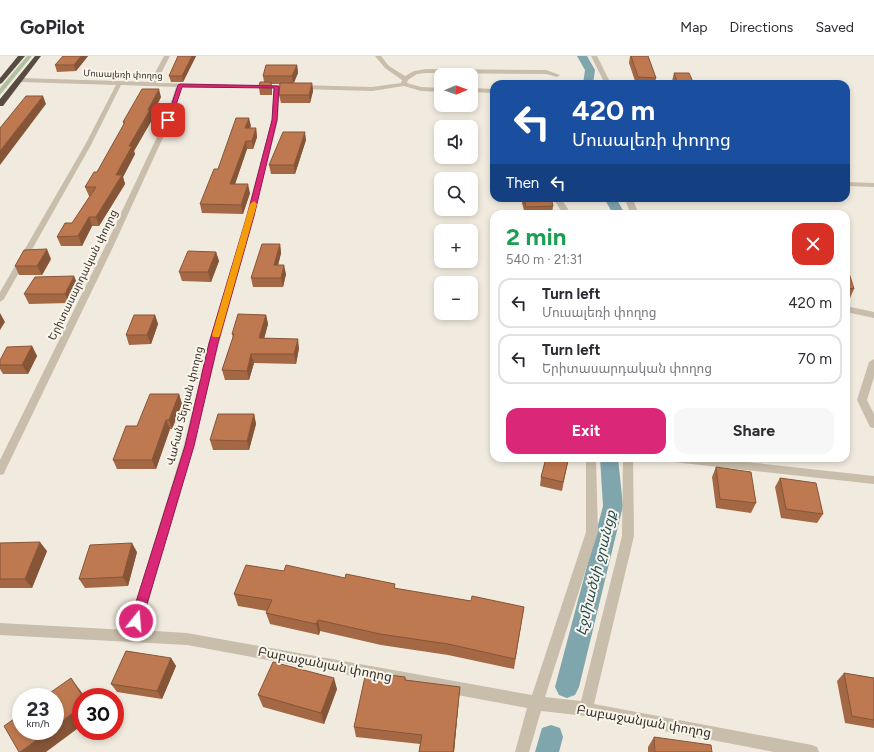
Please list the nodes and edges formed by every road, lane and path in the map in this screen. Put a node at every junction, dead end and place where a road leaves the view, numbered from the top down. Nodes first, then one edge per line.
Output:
1 (22, 56) edge
2 (38, 56) edge
3 (166, 56) edge
4 (378, 56) edge
5 (594, 56) edge
6 (557, 74) dead end
7 (20, 80) junction
8 (606, 80) edge
9 (405, 81) junction
10 (0, 82) edge
11 (120, 82) junction
12 (153, 83) junction
13 (180, 85) junction
14 (281, 87) joint
15 (293, 87) edge
16 (434, 90) edge
17 (478, 90) edge
18 (490, 91) edge
19 (0, 104) edge
20 (850, 184) edge
21 (874, 185) edge
22 (0, 300) edge
23 (850, 310) edge
24 (874, 315) edge
25 (874, 362) edge
26 (874, 424) edge
27 (590, 462) edge
28 (628, 462) edge
29 (710, 462) edge
30 (0, 471) edge
31 (874, 480) edge
32 (0, 629) edge
33 (132, 635) junction
34 (536, 704) junction
35 (586, 709) junction
36 (522, 752) edge
37 (812, 752) edge

1 - 10 highway
2 - 7 highway
3 - 12 street
4 - 9 street
5 - 8 street
6 - 9 street
7 - 11 street, Մուսալեռի փողոց
7 - 19 highway
9 - 15 street
9 - 16 street
11 - 12 street, Մուսալեռի փողոց
11 - 22 street
12 - 13 street, Մուսալեռի փողոց
13 - 14 street, Մուսալեռի փողոց
13 - 30 street, Երիտասարդական փողոց
14 - 33 street, Վահան Տերյան փողոց
17 - 18 street
20 - 21 street
23 - 24 street
25 - 26 street
27 - 34 street
28 - 35 street
29 - 31 street
32 - 33 street, Բաբաջանյան փողոց
33 - 34 street, Բաբաջանյան փողոց
34 - 35 street, Բաբաջանյան փողոց
34 - 36 street
35 - 37 street, Բաբաջանյան փողոց

